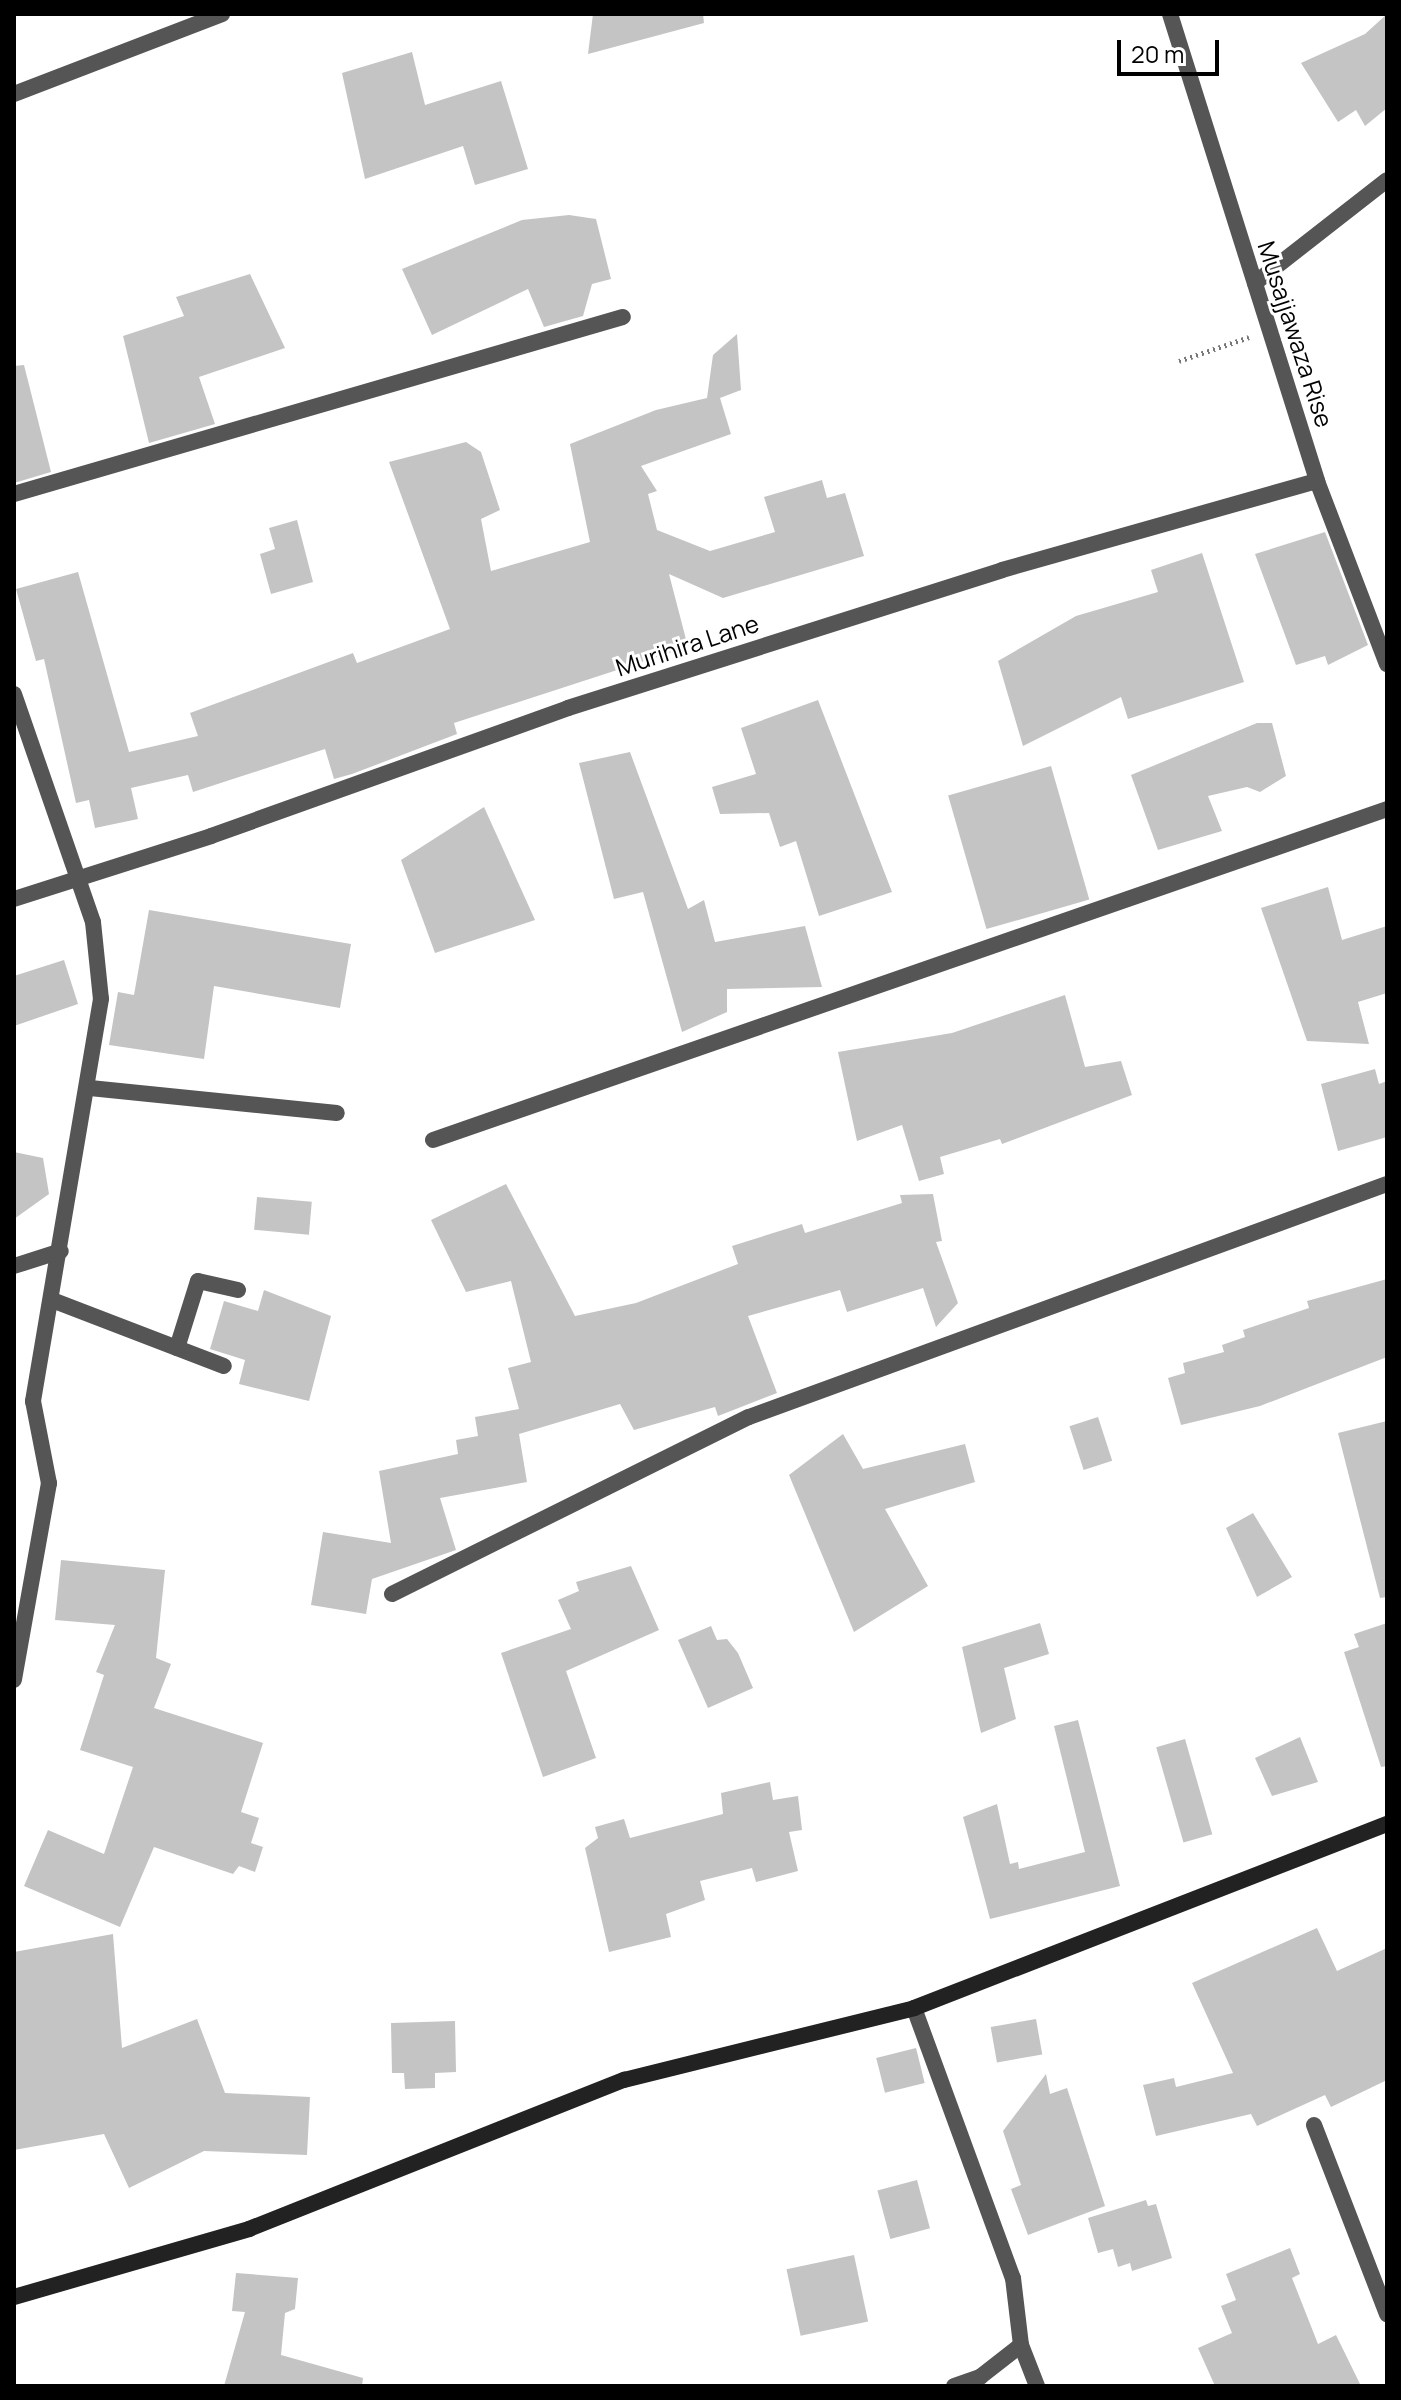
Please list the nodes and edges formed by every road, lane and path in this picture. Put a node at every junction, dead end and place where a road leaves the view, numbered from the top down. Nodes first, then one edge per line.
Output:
1 (222, 14) edge
2 (1170, 14) edge
3 (14, 94) edge
4 (1387, 180) edge
5 (1255, 283) junction
6 (623, 317) dead end
7 (1273, 328) junction
8 (1179, 361) dead end
9 (1317, 481) junction
10 (14, 494) edge
11 (1383, 637) edge
12 (1387, 664) edge
13 (14, 694) edge
14 (1387, 809) edge
15 (79, 878) junction
16 (14, 899) edge
17 (90, 1088) junction
18 (337, 1113) dead end
19 (433, 1140) dead end
20 (1387, 1184) edge
21 (61, 1251) junction
22 (14, 1266) edge
23 (238, 1290) dead end
24 (52, 1300) junction
25 (177, 1348) junction
26 (224, 1366) dead end
27 (392, 1594) dead end
28 (14, 1680) edge
29 (1387, 1824) edge
30 (914, 2008) junction
31 (1314, 2125) dead end
32 (14, 2297) edge
33 (1387, 2314) edge
34 (1021, 2345) junction
35 (954, 2386) edge
36 (1037, 2386) edge

1 - 3 street
2 - 5 street, Musajjawaza Rise
4 - 5 street
5 - 7 street, Musajjawaza Rise
6 - 10 street
7 - 8 path
7 - 9 street, Musajjawaza Rise
9 - 11 street, Musajjawaza Rise
9 - 15 street, Murihira Lane
11 - 12 street, Musajjawaza Rise
13 - 15 street
14 - 19 street
15 - 16 street, Murihira Lane
15 - 17 street
17 - 18 street
17 - 21 street
20 - 27 street
21 - 22 street
21 - 24 street
23 - 25 street
24 - 25 street
24 - 28 street
25 - 26 street
29 - 30 street
30 - 32 street
30 - 34 street
31 - 33 street
34 - 35 street
34 - 36 street

